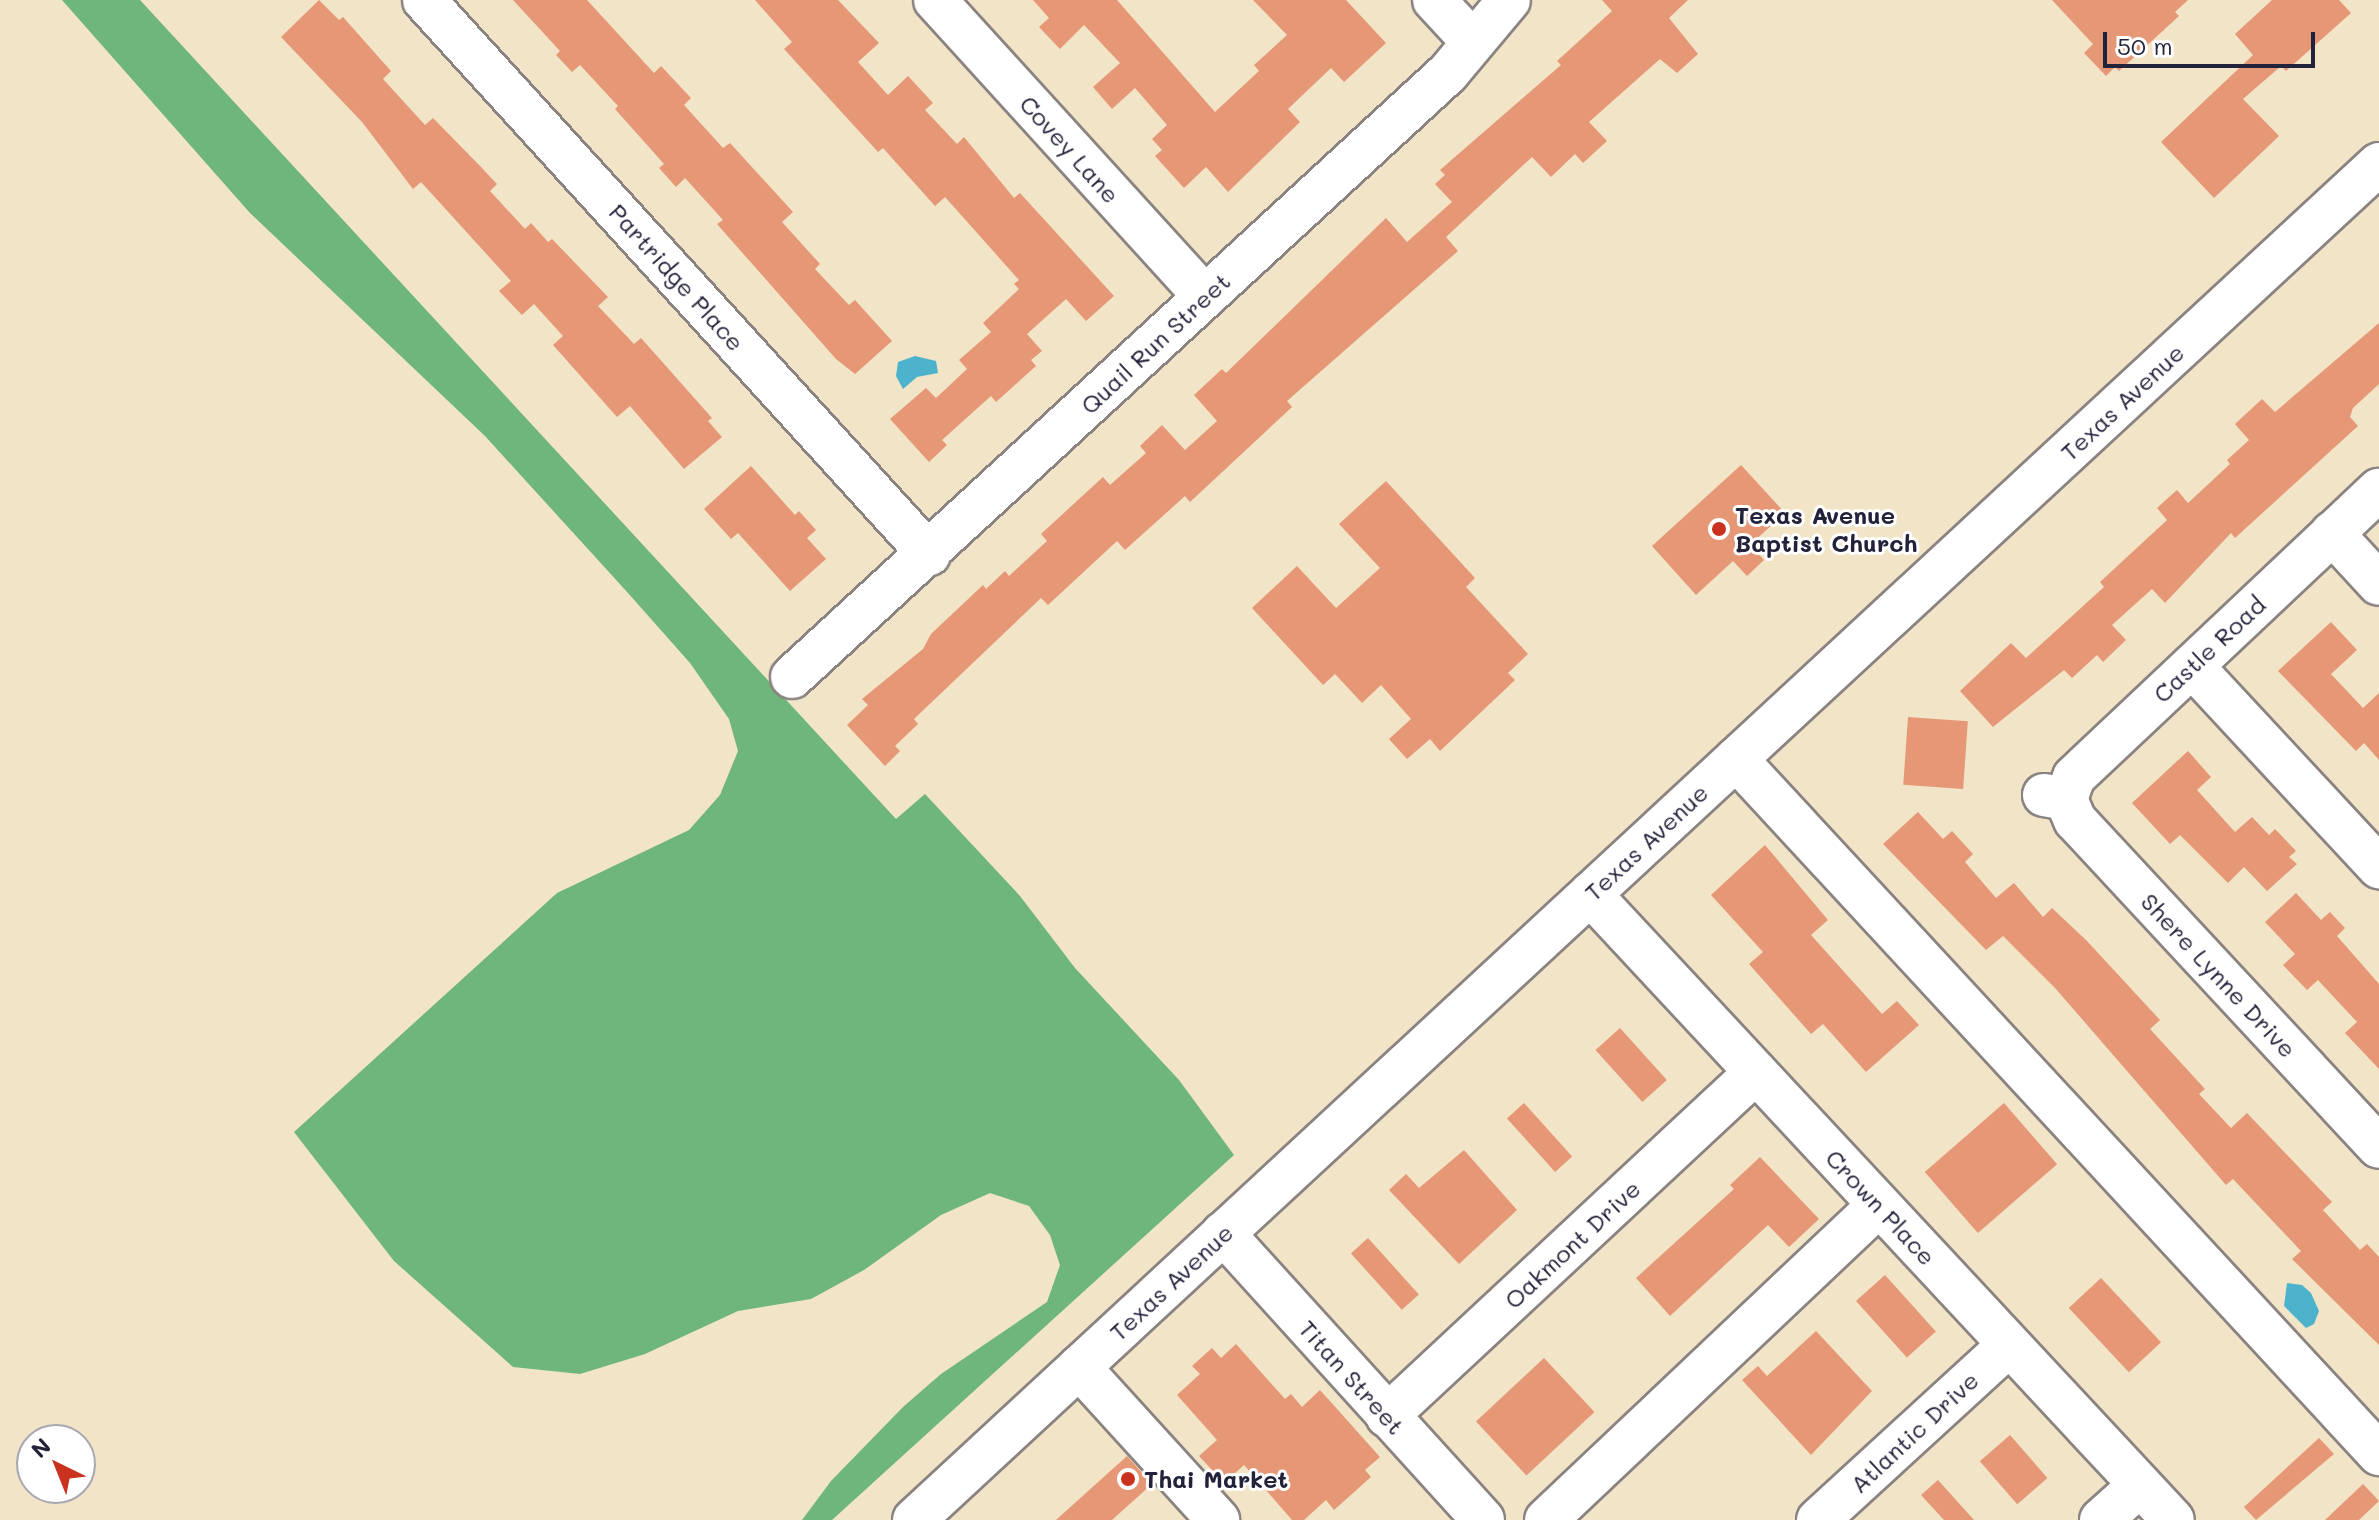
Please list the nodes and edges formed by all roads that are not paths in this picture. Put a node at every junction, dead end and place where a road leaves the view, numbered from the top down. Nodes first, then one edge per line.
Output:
1 (424, 0) edge
2 (935, 0) edge
3 (1434, 0) edge
4 (1509, 0) edge
5 (1472, 41) junction
6 (2379, 164) edge
7 (1205, 297) junction
8 (2379, 490) edge
9 (2332, 533) junction
10 (929, 554) junction
11 (2379, 584) edge
12 (2192, 666) junction
13 (792, 677) dead end
14 (1736, 759) junction
15 (2055, 797) joint
16 (2379, 867) edge
17 (1590, 894) junction
18 (1756, 1072) junction
19 (2379, 1147) edge
20 (1879, 1205) junction
21 (1223, 1233) junction
22 (2009, 1345) junction
23 (1079, 1367) junction
24 (1387, 1416) junction
25 (2379, 1454) edge
26 (2140, 1485) junction
27 (914, 1520) edge
28 (1218, 1520) edge
29 (1483, 1520) edge
30 (1546, 1520) edge
31 (1818, 1520) edge
32 (2101, 1520) edge
33 (2173, 1520) edge

1 - 10 street, Partridge Place
2 - 7 street, Covey Lane
3 - 5 street
4 - 5 street, Quail Run Street
5 - 7 street, Quail Run Street
6 - 14 street, Texas Avenue
7 - 10 street, Quail Run Street
8 - 9 street, Castle Road
9 - 11 street
9 - 12 street, Castle Road
10 - 13 street, Quail Run Street
12 - 15 street, Castle Road
12 - 16 street
14 - 17 street, Texas Avenue
14 - 25 street
15 - 19 street, Shere Lynne Drive
17 - 18 street, Crown Place
17 - 21 street, Texas Avenue
18 - 20 street, Crown Place
18 - 24 street, Oakmont Drive
20 - 22 street, Crown Place
20 - 30 street
21 - 23 street, Texas Avenue
21 - 24 street, Titan Street
22 - 26 street, Crown Place
22 - 31 street, Atlantic Drive
23 - 27 street, Texas Avenue
23 - 28 street
24 - 29 street, Titan Street
26 - 32 street
26 - 33 street, Crown Place

